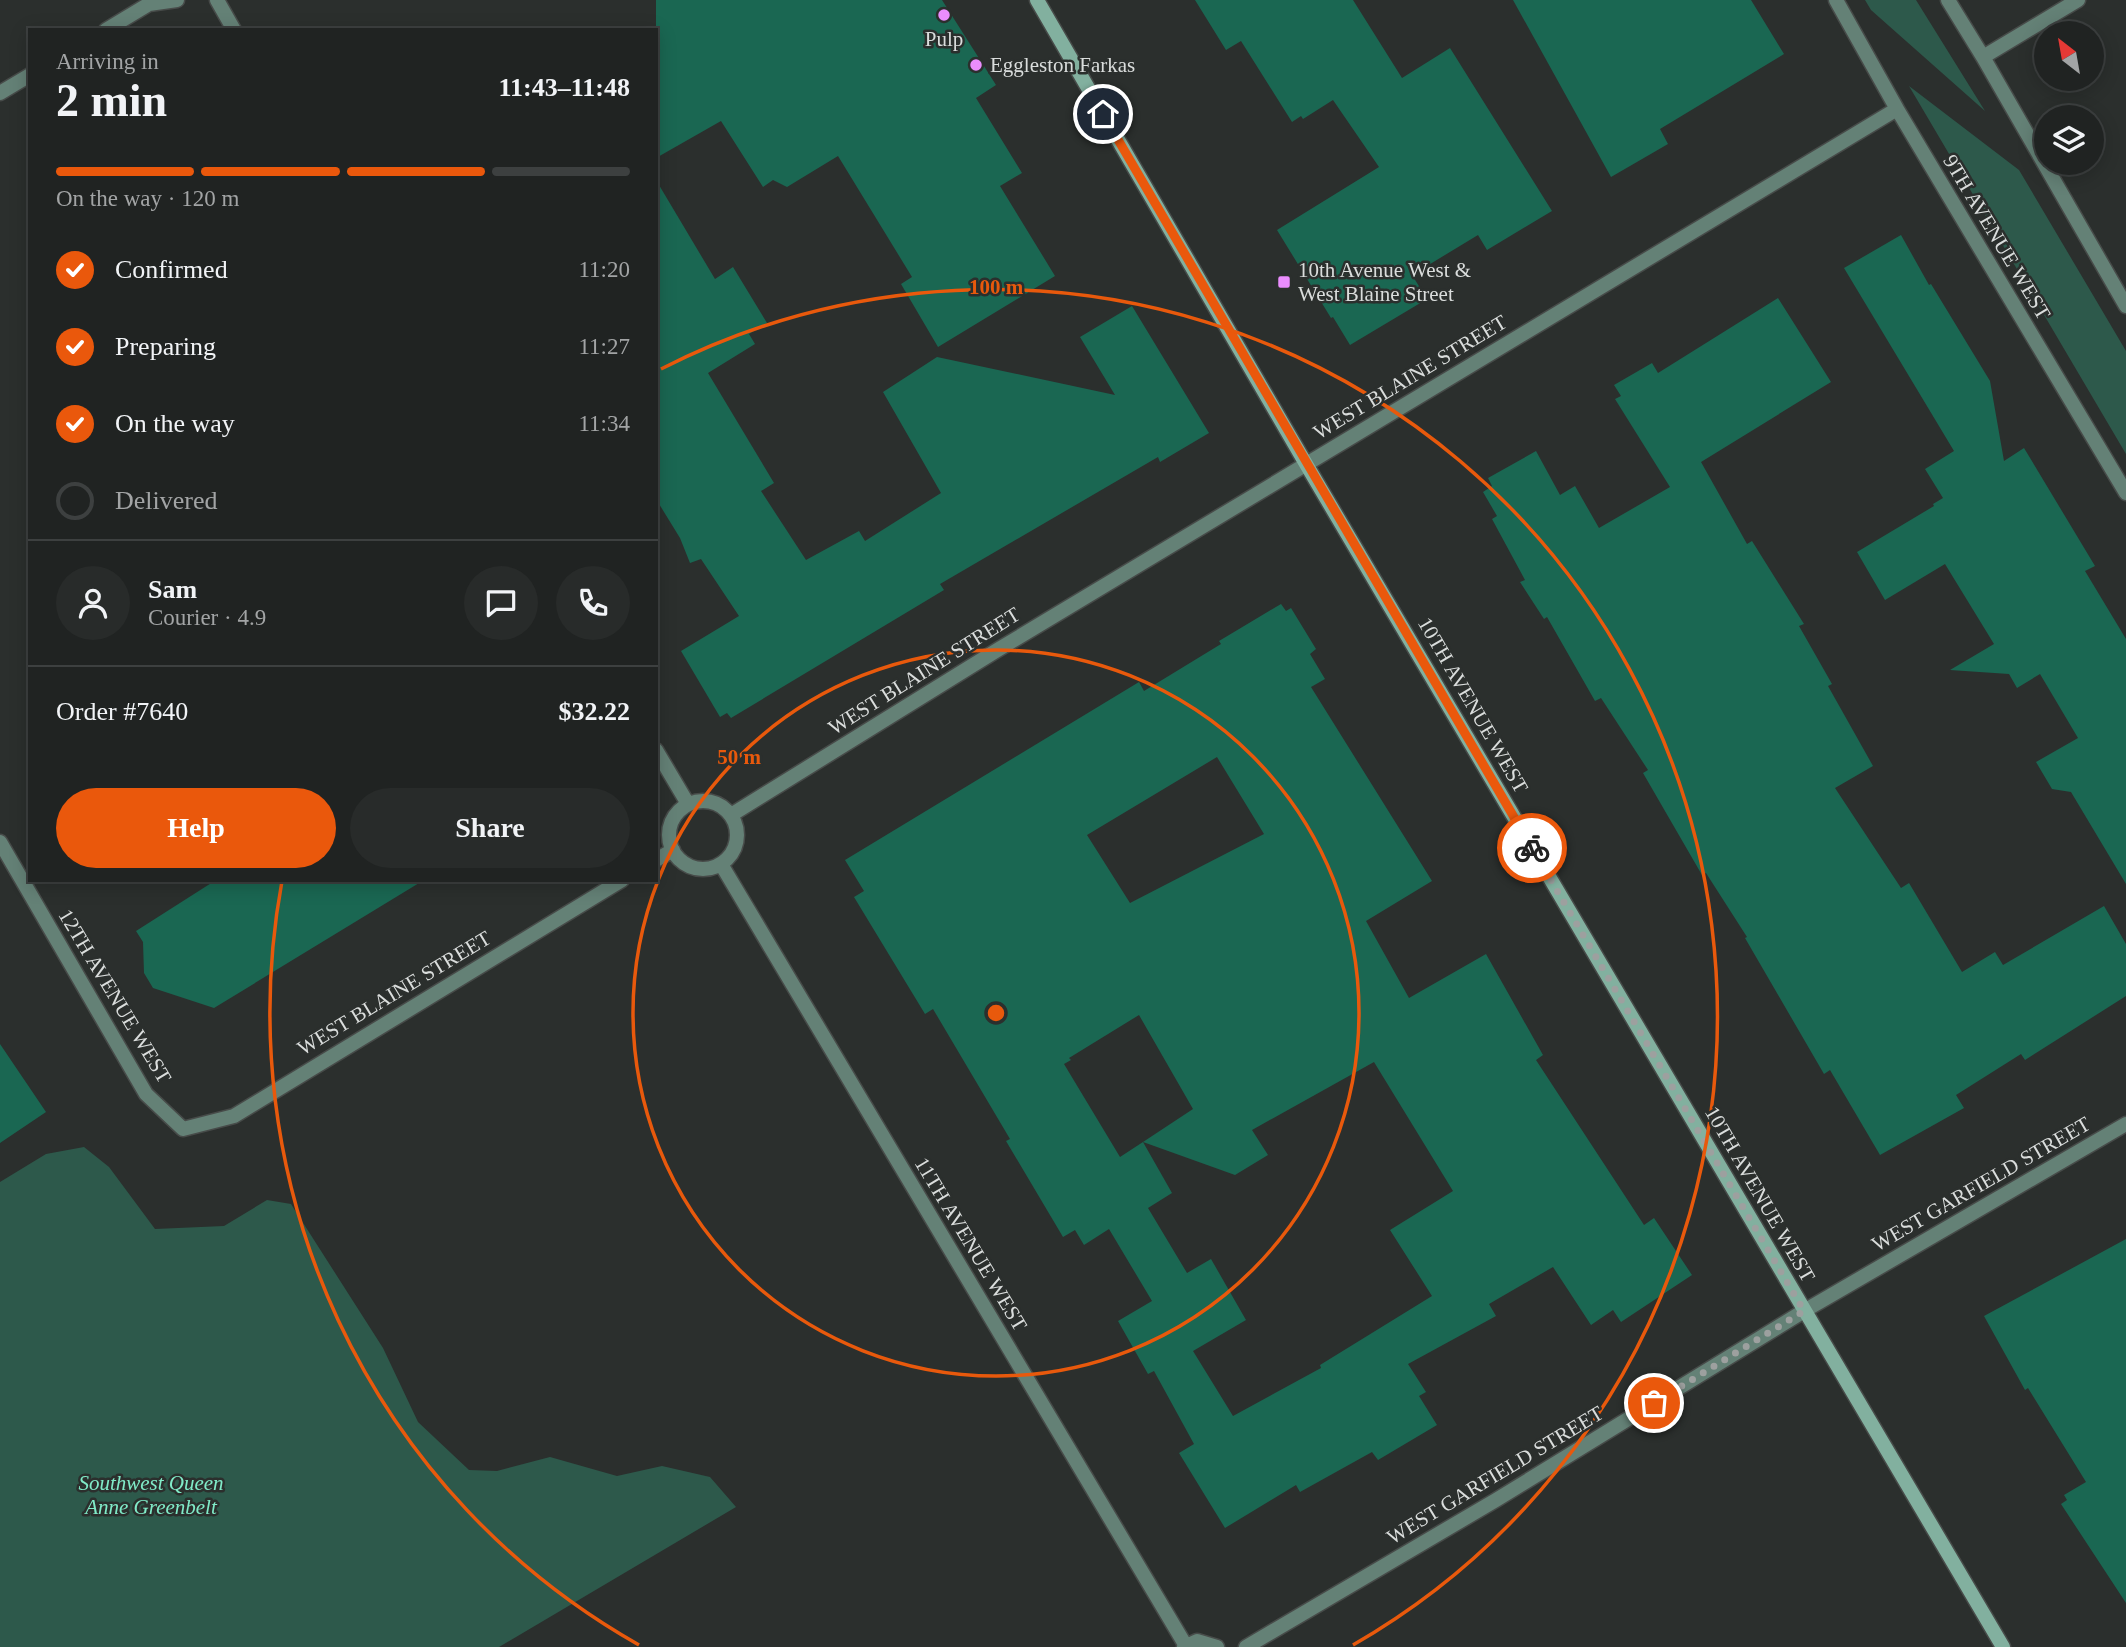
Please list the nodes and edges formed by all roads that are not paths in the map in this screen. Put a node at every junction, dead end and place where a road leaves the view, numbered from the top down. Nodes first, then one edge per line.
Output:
1 (177, 0) edge
2 (217, 0) edge
3 (1037, 0) edge
4 (1836, 0) edge
5 (1948, 0) edge
6 (2078, 0) edge
7 (109, 28) edge
8 (233, 28) edge
9 (1983, 57) junction
10 (28, 76) edge
11 (0, 93) edge
12 (1897, 109) junction
13 (2126, 306) edge
14 (1306, 464) junction
15 (2126, 493) edge
16 (658, 753) edge
17 (688, 804) junction
18 (731, 815) junction
19 (0, 842) edge
20 (673, 850) junction
21 (658, 859) edge
22 (720, 864) junction
23 (619, 882) edge
24 (2126, 1124) edge
25 (183, 1129) joint
26 (1804, 1311) junction
27 (1185, 1646) edge
28 (1217, 1647) edge
29 (1246, 1647) edge
30 (2003, 1647) edge

1 - 7 street
2 - 8 street
3 - 14 street, 10TH AVENUE WEST
4 - 12 street, 9TH AVENUE WEST
5 - 9 street
6 - 9 street
9 - 13 street
10 - 11 street
12 - 14 street, WEST BLAINE STREET
12 - 15 street, 9TH AVENUE WEST
14 - 18 street, WEST BLAINE STREET
14 - 26 street, 10TH AVENUE WEST
16 - 17 street
17 - 18 street
17 - 20 street
18 - 22 street
19 - 25 street, 12TH AVENUE WEST
20 - 21 street
20 - 22 street
22 - 27 street, 11TH AVENUE WEST
23 - 25 street, WEST BLAINE STREET
24 - 26 street, WEST GARFIELD STREET
26 - 29 street, WEST GARFIELD STREET
26 - 30 street, 10TH AVENUE WEST
27 - 28 street

